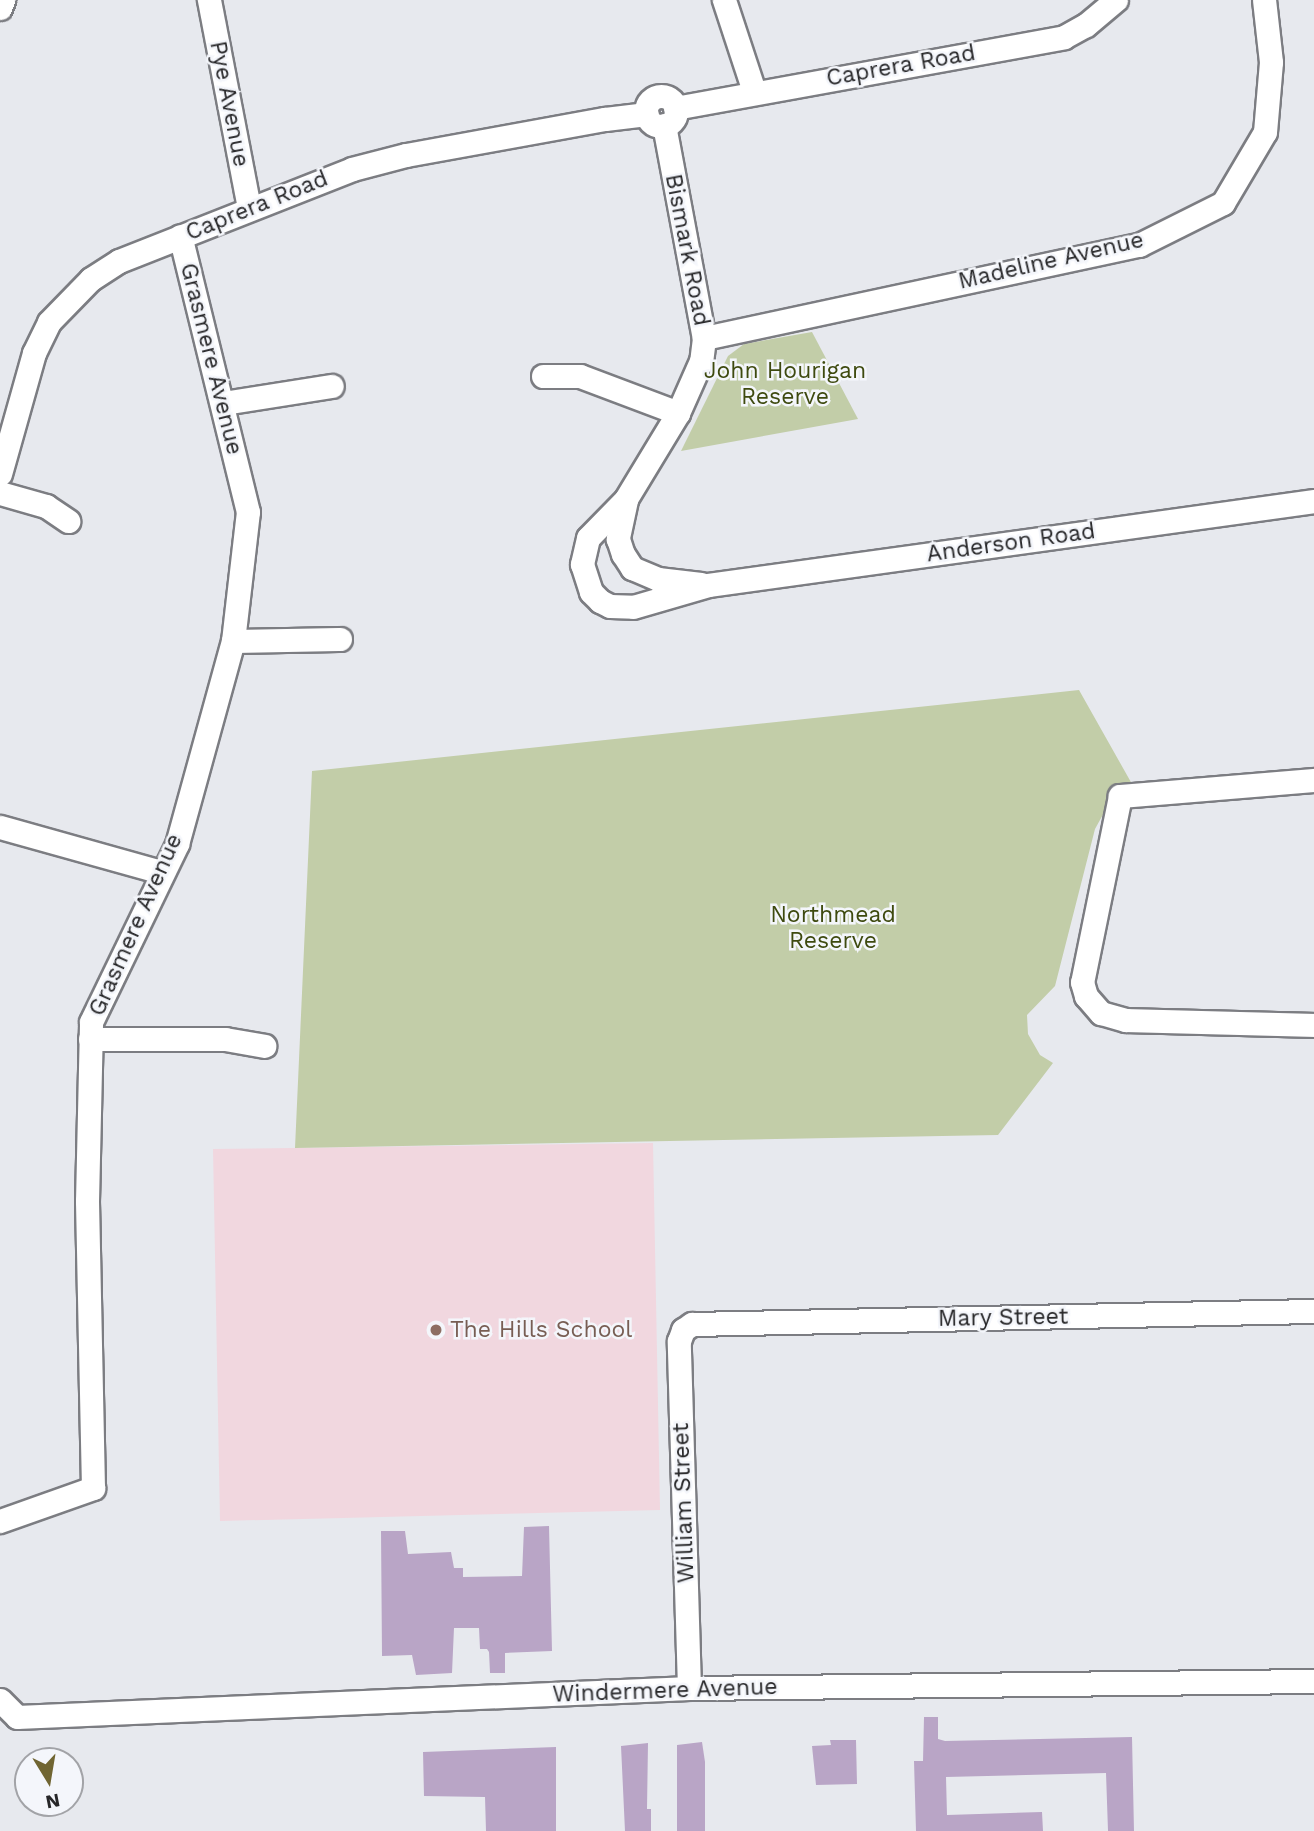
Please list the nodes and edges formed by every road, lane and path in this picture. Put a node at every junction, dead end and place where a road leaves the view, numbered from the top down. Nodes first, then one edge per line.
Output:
1 (3, 0) edge
2 (209, 0) edge
3 (724, 0) edge
4 (1116, 0) edge
5 (1264, 0) edge
6 (0, 8) edge
7 (754, 91) junction
8 (662, 116) junction
9 (249, 208) junction
10 (180, 236) junction
11 (704, 338) junction
12 (542, 376) dead end
13 (332, 386) dead end
14 (223, 403) junction
15 (678, 413) junction
16 (0, 474) edge
17 (0, 493) edge
18 (626, 499) junction
19 (1314, 501) edge
20 (68, 522) dead end
21 (708, 585) junction
22 (340, 639) dead end
23 (233, 641) junction
24 (1314, 780) edge
25 (0, 827) edge
26 (160, 872) junction
27 (1314, 1025) edge
28 (90, 1039) junction
29 (264, 1046) dead end
30 (1314, 1311) edge
31 (692, 1324) joint
32 (0, 1521) edge
33 (1314, 1681) edge
34 (690, 1688) junction
35 (0, 1700) edge

1 - 6 street
2 - 9 street, Pye Avenue
3 - 7 street
4 - 7 street, Caprera Road
5 - 11 street, Madeline Avenue
7 - 8 street, Caprera Road
8 - 9 street, Caprera Road
8 - 11 street, Bismark Road
9 - 10 street, Caprera Road
10 - 14 street, Grasmere Avenue
10 - 16 street, Caprera Road
11 - 15 street, Bismark Road
12 - 15 street
13 - 14 street
14 - 23 street, Grasmere Avenue
15 - 18 street, Anderson Road
17 - 20 street
18 - 21 street, Anderson Road
18 - 21 street, Anderson Road
19 - 21 street, Anderson Road
22 - 23 street
23 - 26 street, Grasmere Avenue
24 - 27 street
25 - 26 street
26 - 28 street, Grasmere Avenue
28 - 29 street
28 - 32 street, Grasmere Avenue
30 - 31 street, Mary Street
31 - 34 street, William Street
33 - 34 street, Windermere Avenue
34 - 35 street, Windermere Avenue

